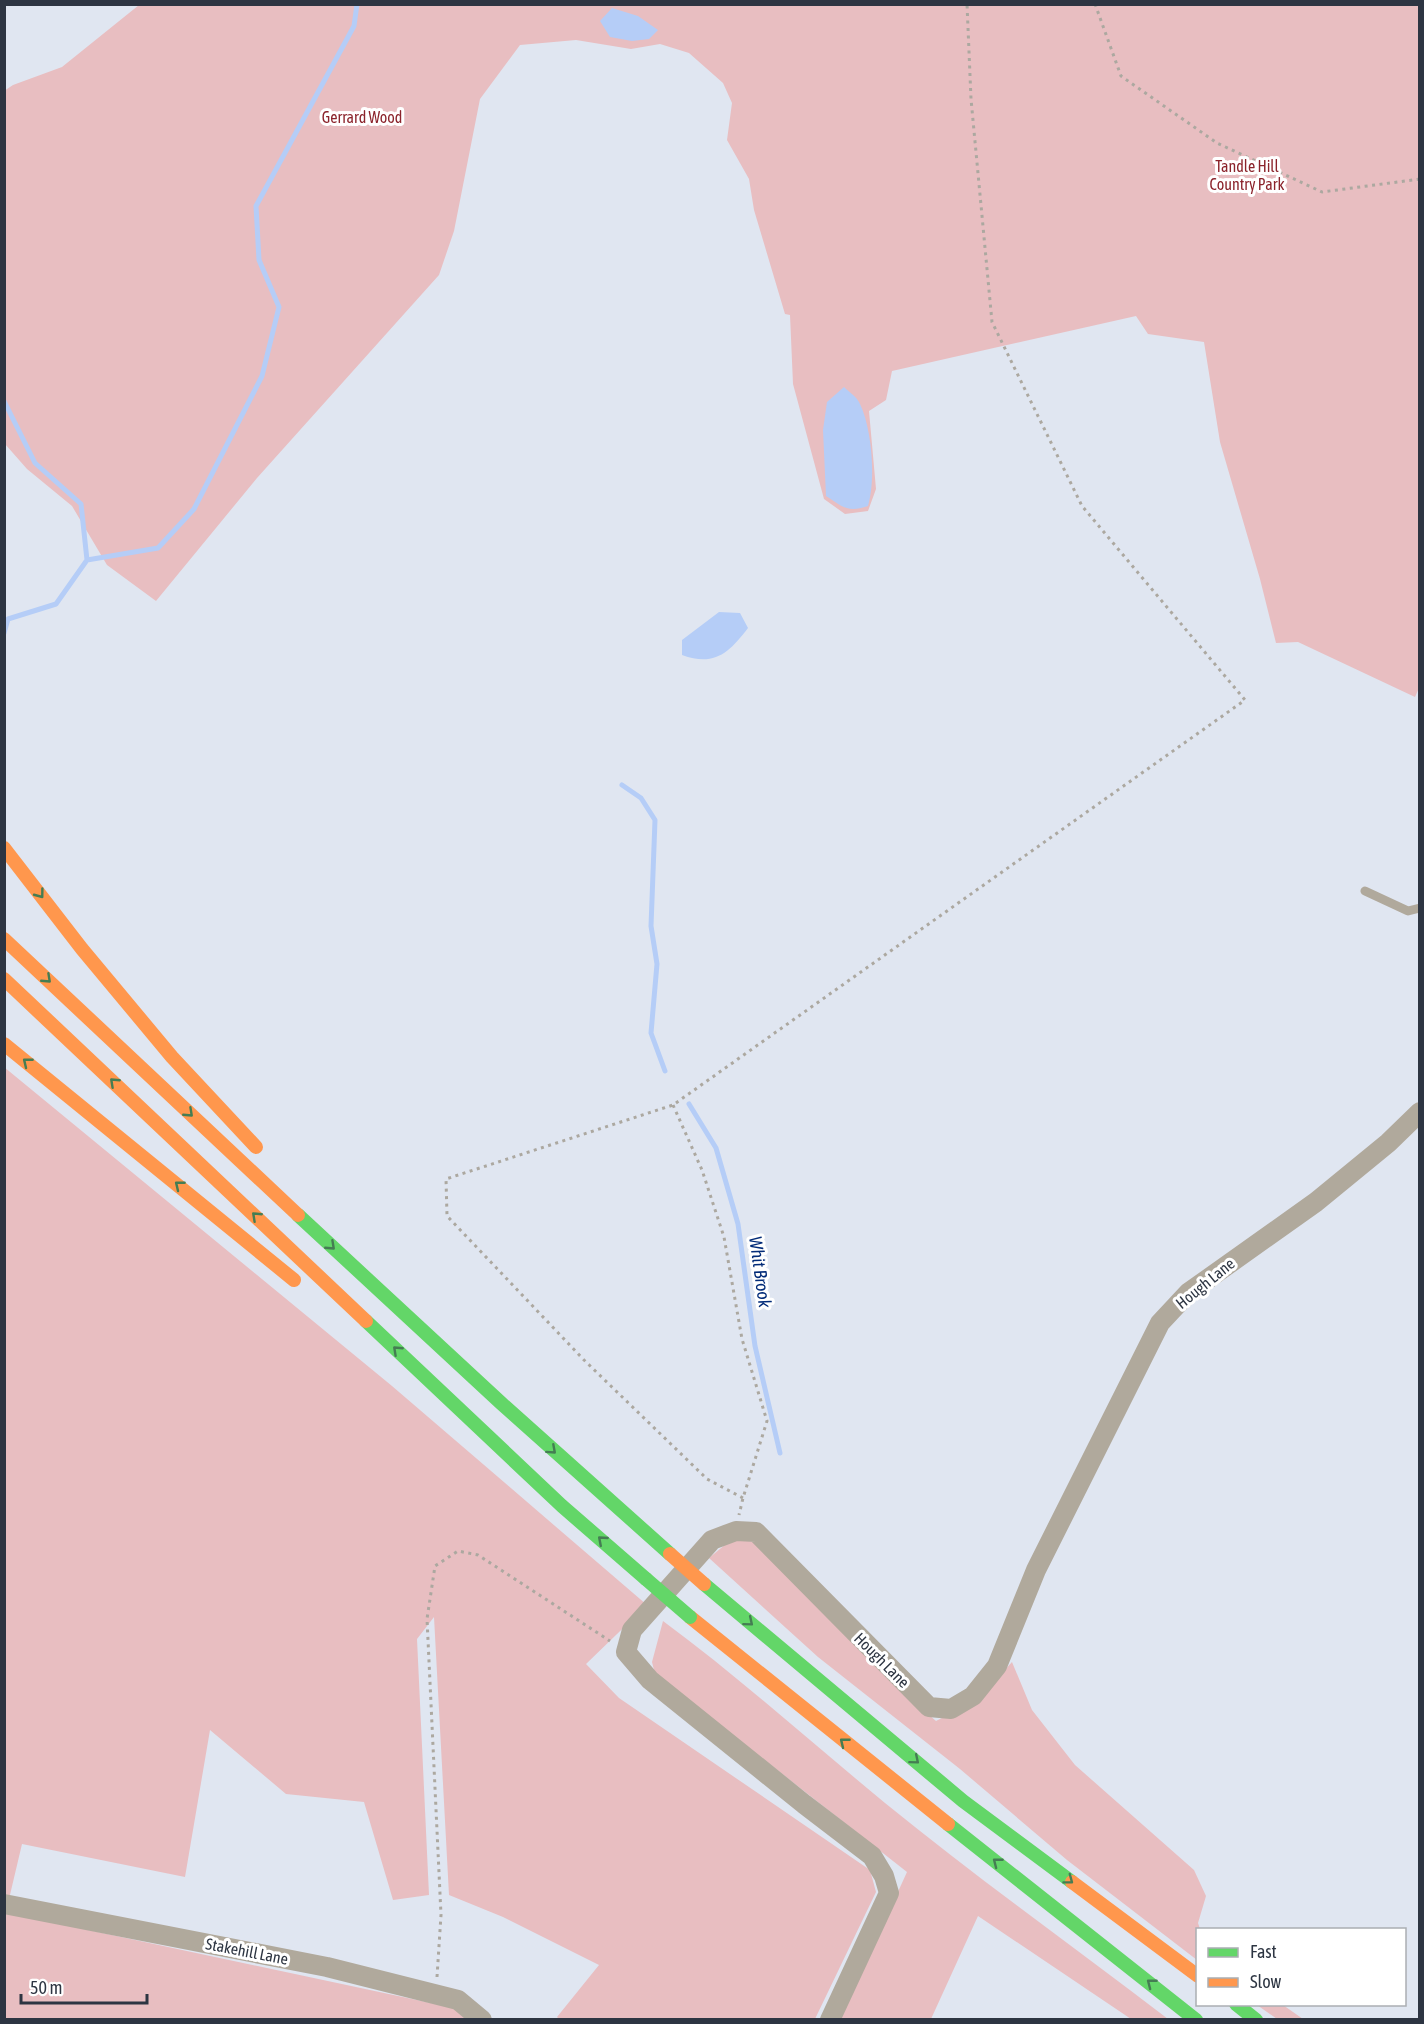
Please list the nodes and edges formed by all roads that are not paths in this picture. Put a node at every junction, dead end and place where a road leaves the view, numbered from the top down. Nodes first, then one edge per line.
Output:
1 (4, 848) edge
2 (1365, 891) dead end
3 (1419, 908) edge
4 (4, 939) edge
5 (4, 979) edge
6 (4, 1044) edge
7 (1419, 1112) edge
8 (262, 1155) dead end
9 (359, 1253) dead end
10 (309, 1293) dead end
11 (363, 1338) dead end
12 (532, 1433) junction
13 (562, 1506) junction
14 (4, 1904) edge
15 (1196, 1975) edge
16 (1239, 2006) edge
17 (482, 2019) edge
18 (830, 2019) edge
19 (1196, 2019) edge
20 (1256, 2019) edge

1 -> 8 highway
2 - 3 lane
4 -> 12 highway
13 -> 5 highway
10 -> 6 highway
7 - 18 street, Hough Lane
9 - 12 highway
11 - 13 highway
12 -> 15 highway, bridge
19 -> 13 highway, bridge
14 - 17 street, Stakehill Lane
16 - 20 highway

